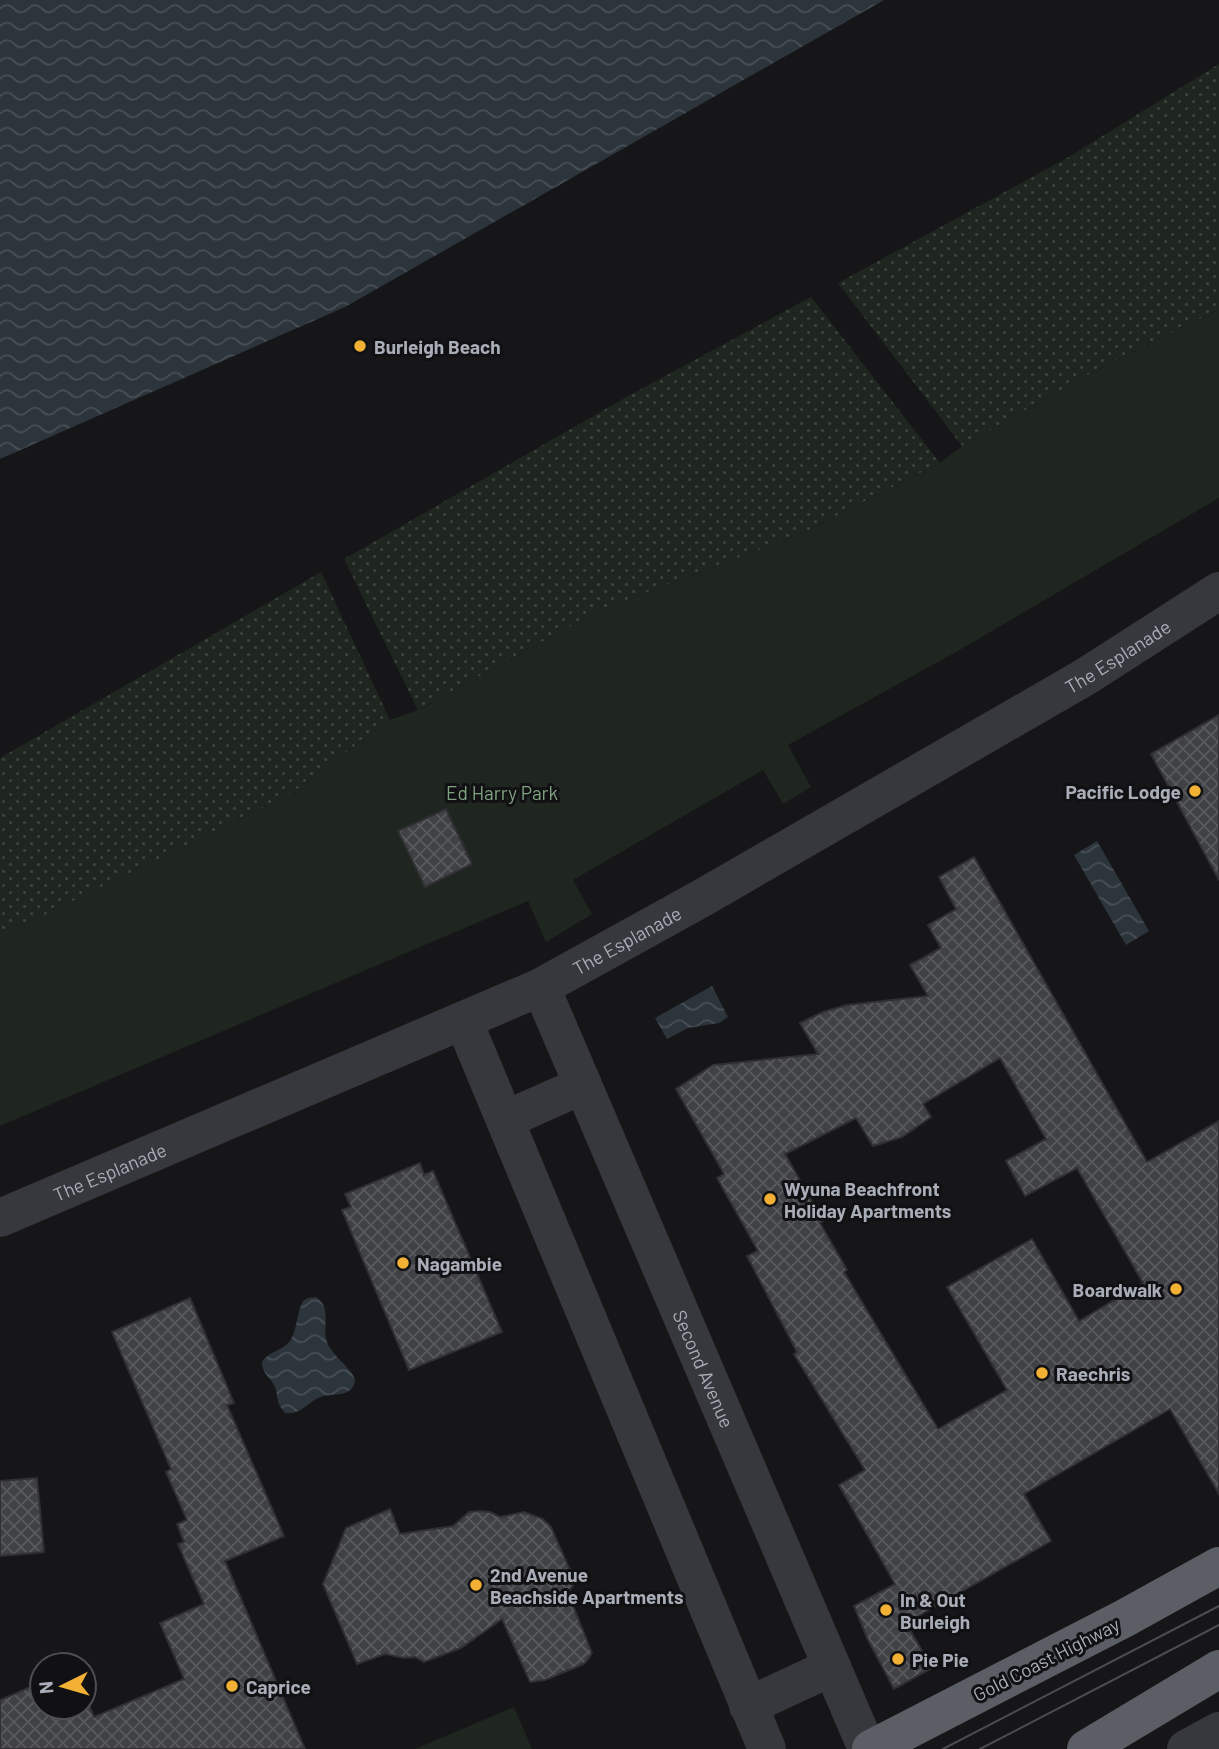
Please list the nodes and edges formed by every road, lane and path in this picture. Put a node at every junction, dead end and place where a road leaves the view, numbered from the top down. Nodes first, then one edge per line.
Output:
1 (1219, 591) edge
2 (541, 987) junction
3 (464, 1021) junction
4 (583, 1085) junction
5 (505, 1120) junction
6 (0, 1218) edge
7 (1219, 1566) edge
8 (832, 1667) junction
9 (1219, 1669) edge
10 (748, 1706) junction
11 (1219, 1731) edge
12 (766, 1749) edge
13 (869, 1749) edge
14 (1086, 1749) edge
15 (1186, 1749) edge

1 - 2 street, The Esplanade
2 - 3 street, The Esplanade
2 - 4 street, Second Avenue
3 - 5 street
3 - 6 street, The Esplanade
4 - 5 street
4 - 8 street, Second Avenue
5 - 10 street
7 - 13 highway, Gold Coast Highway
8 - 10 street
8 - 13 street, Second Avenue
9 - 14 highway
10 - 12 street
11 - 15 street

